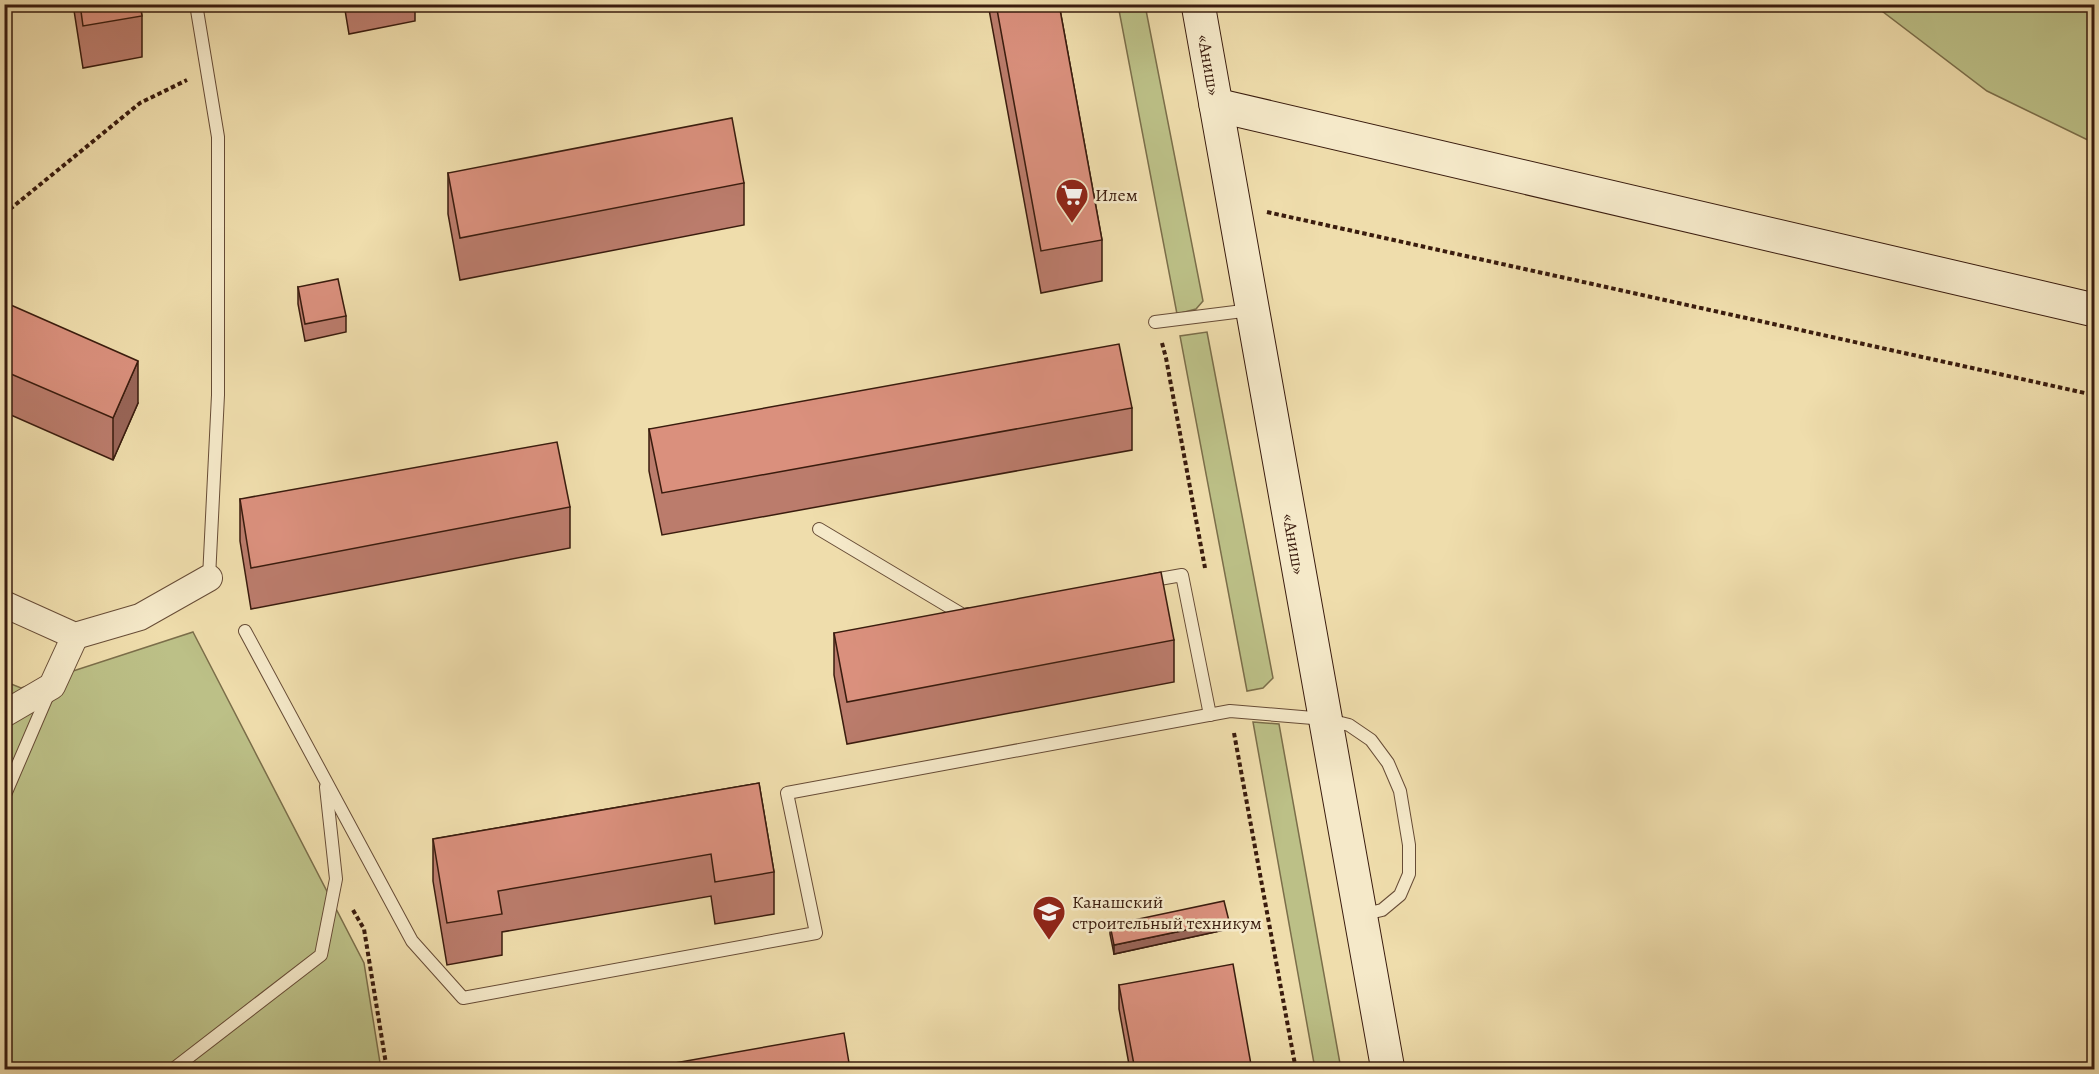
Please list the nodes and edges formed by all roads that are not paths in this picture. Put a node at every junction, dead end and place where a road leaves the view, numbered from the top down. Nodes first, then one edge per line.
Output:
1 (196, 4) edge
2 (1199, 11) edge
3 (1216, 105) junction
4 (1252, 309) junction
5 (2094, 310) edge
6 (1155, 322) road end
7 (819, 529) dead end
8 (209, 578) joint
9 (1136, 583) edge
10 (4, 604) edge
11 (986, 611) edge
12 (245, 631) dead end
13 (75, 636) junction
14 (52, 686) junction
15 (4, 714) edge
16 (1210, 715) junction
17 (1325, 719) junction
18 (325, 780) junction
19 (4, 797) edge
20 (1360, 915) junction
21 (172, 1070) edge
22 (1388, 1070) edge

1 - 8 lane
2 - 3 main road, «Аниш»
3 - 4 main road, «Аниш»
3 - 5 main road
4 - 6 lane
4 - 17 main road, «Аниш»
7 - 11 lane
8 - 13 street
9 - 16 lane
10 - 13 street
12 - 18 lane
13 - 14 street
14 - 15 street
14 - 19 lane
16 - 17 lane
16 - 18 lane
17 - 20 main road, «Аниш»
17 - 20 lane
18 - 21 lane
20 - 22 main road, «Аниш»

